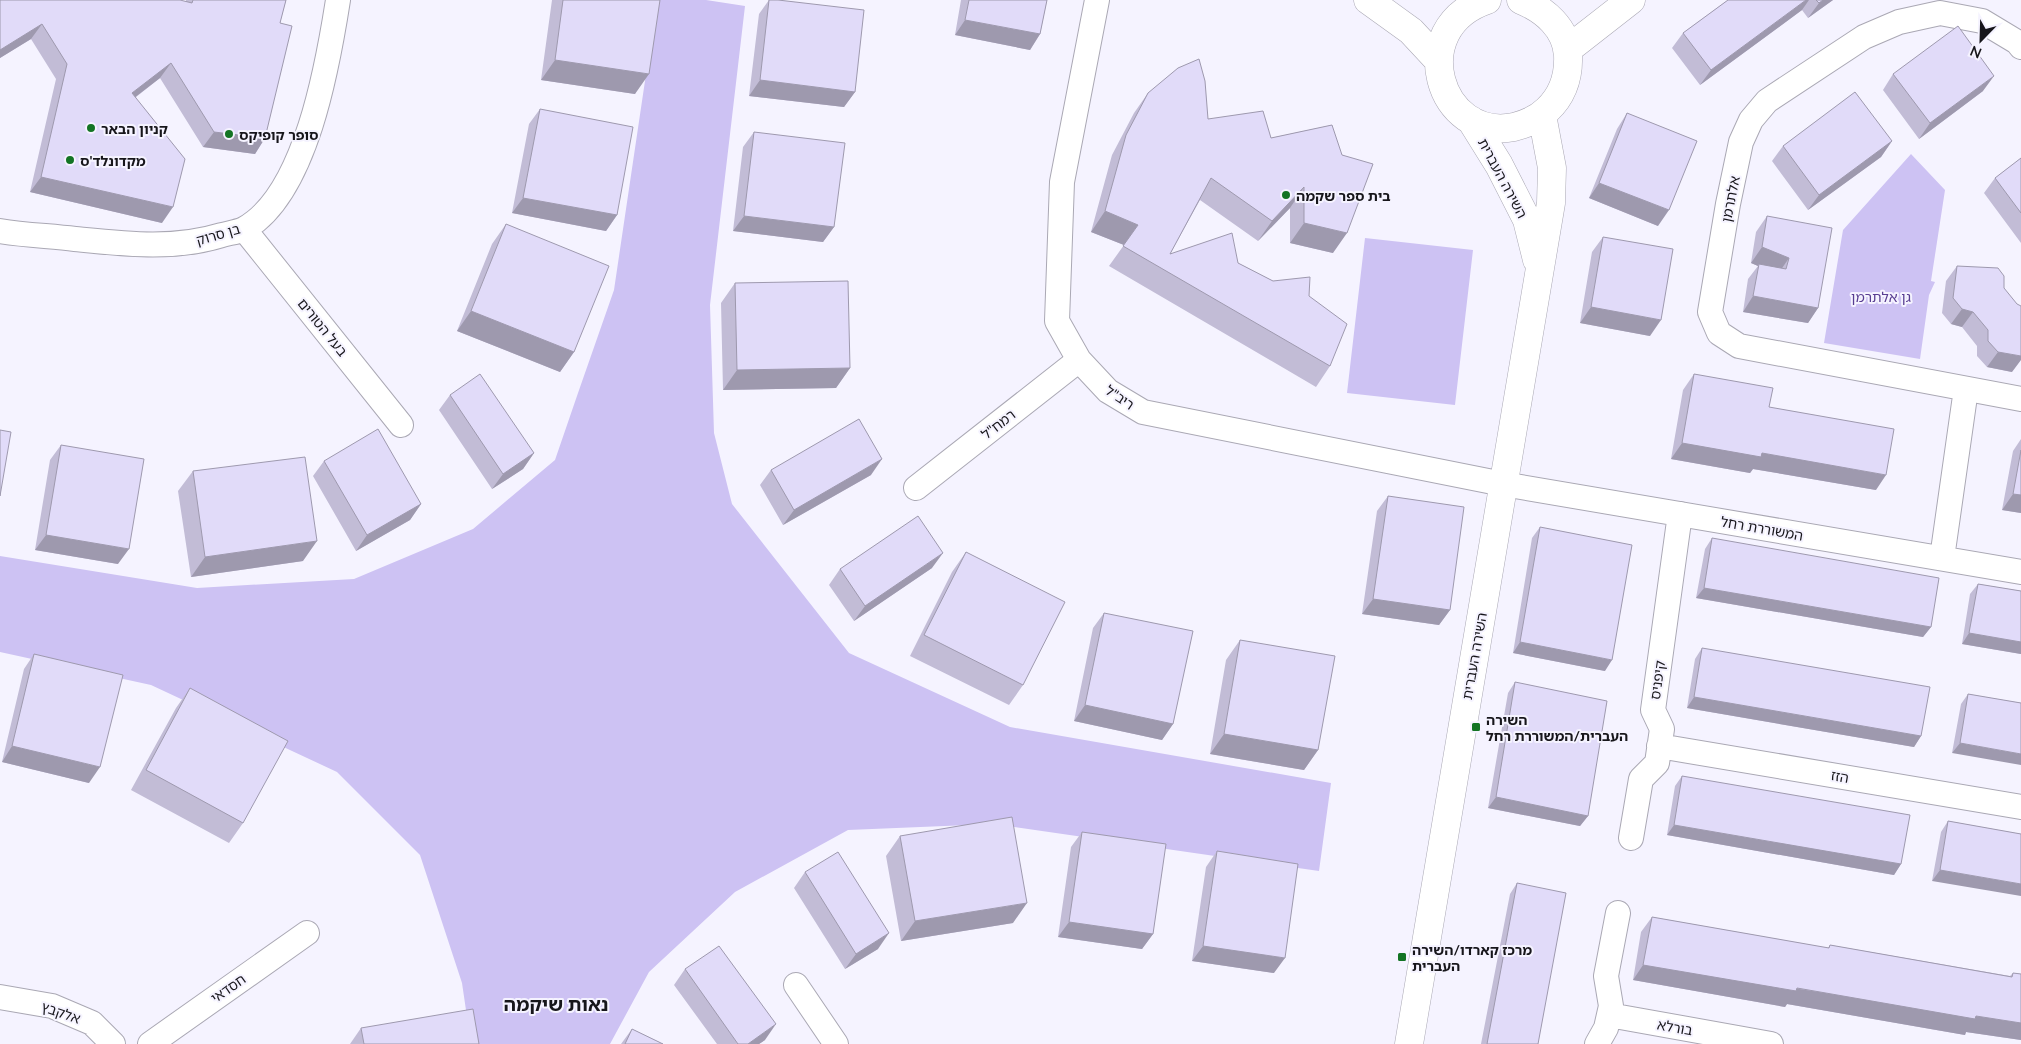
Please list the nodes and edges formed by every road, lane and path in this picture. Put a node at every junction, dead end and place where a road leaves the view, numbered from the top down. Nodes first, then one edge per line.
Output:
1 (338, 0) edge
2 (1097, 0) edge
3 (1368, 0) edge
4 (1487, 0) edge
5 (1631, 0) edge
6 (1540, 3) edge
7 (2021, 47) edge
8 (1567, 50) junction
9 (1438, 60) junction
10 (1542, 115) junction
11 (1471, 120) junction
12 (244, 229) junction
13 (0, 231) edge
14 (1539, 268) junction
15 (1079, 360) junction
16 (1966, 389) junction
17 (2021, 399) edge
18 (401, 425) dead end
19 (1503, 484) junction
20 (916, 488) dead end
21 (1680, 514) junction
22 (1942, 558) junction
23 (2021, 572) edge
24 (1659, 746) junction
25 (2021, 807) edge
26 (1631, 838) dead end
27 (1618, 913) dead end
28 (307, 933) dead end
29 (796, 985) dead end
30 (0, 998) edge
31 (1609, 1015) junction
32 (112, 1044) edge
33 (150, 1044) edge
34 (836, 1044) edge
35 (1409, 1044) edge
36 (1597, 1044) edge
37 (1771, 1044) edge

1 - 12 street, בן סרוק
2 - 15 street, ריב"ל
3 - 9 street
4 - 9 street
5 - 8 street
6 - 8 street
7 - 16 street, אלתרמן
8 - 10 street
9 - 11 street
10 - 11 street
10 - 14 street, השירה העברית
11 - 14 street, השירה העברית
12 - 13 street, בן סרוק
12 - 18 street, בעל הטורים
14 - 19 street, השירה העברית
15 - 19 street, ריב"ל
15 - 20 street, רמח"ל
16 - 17 street, אלתרמן
16 - 22 street
19 - 21 street, המשוררת רחל
19 - 35 street, השירה העברית
21 - 22 street, המשוררת רחל
21 - 24 street, קיפניס
22 - 23 street, המשוררת רחל
24 - 25 street, הזז
24 - 26 street, קיפניס
27 - 31 street
28 - 33 street, חסדאי
29 - 34 street
30 - 32 street, אלקבץ
31 - 36 street
31 - 37 street, בורלא

